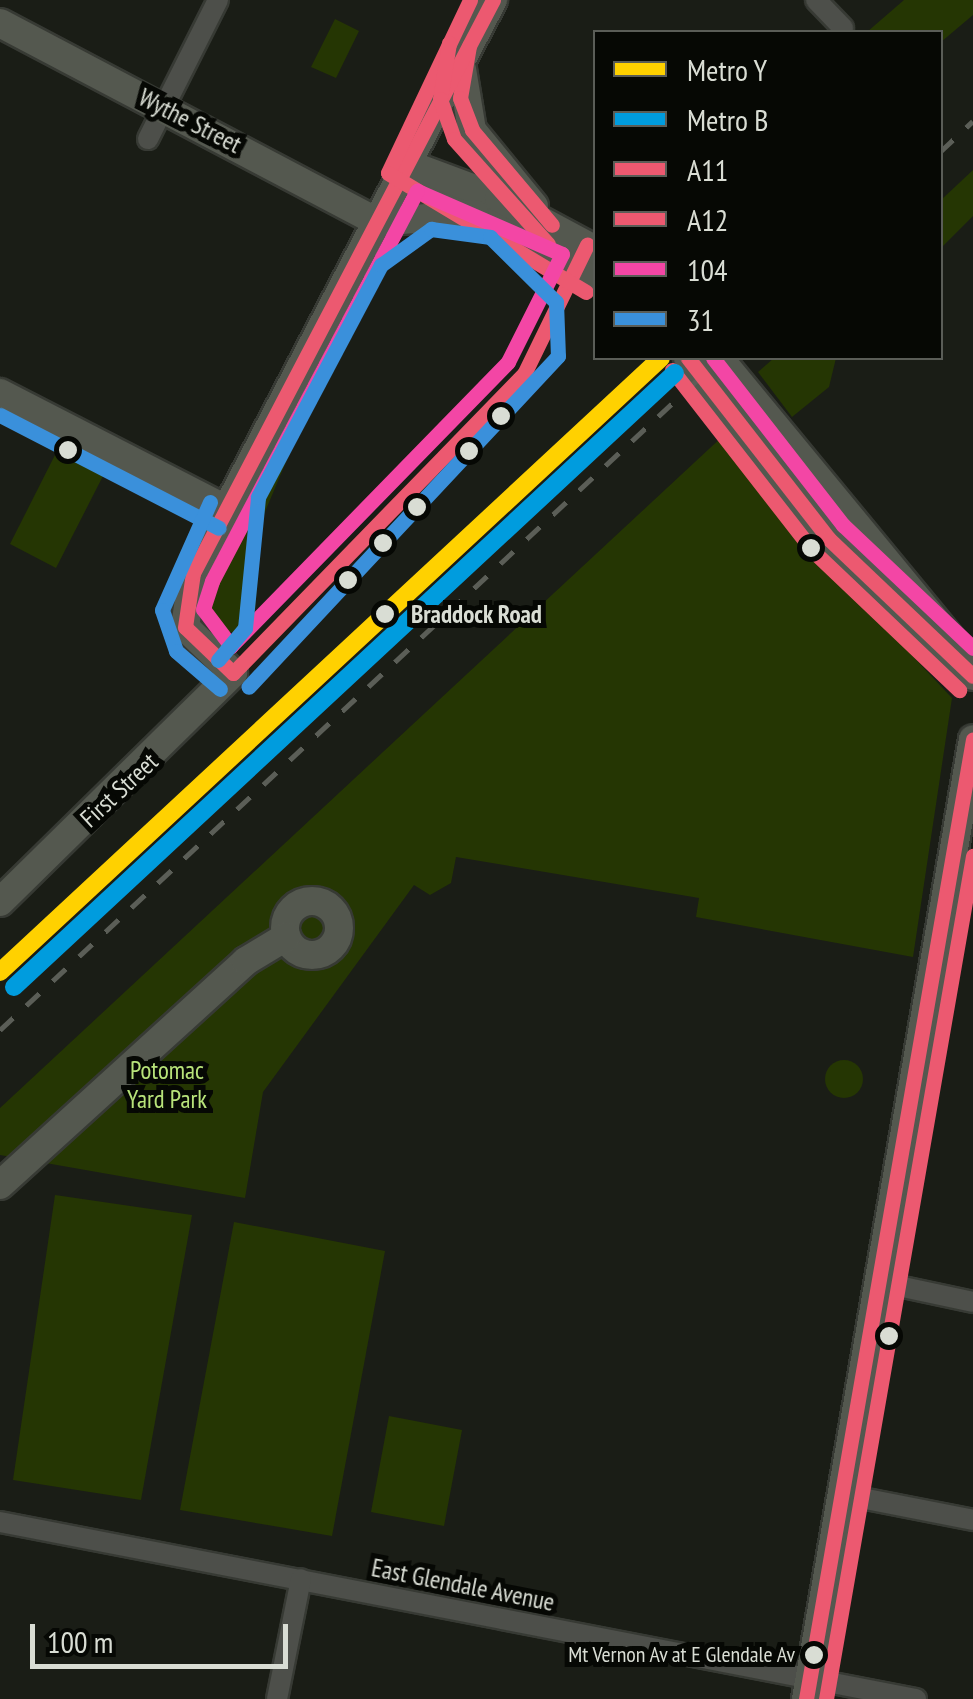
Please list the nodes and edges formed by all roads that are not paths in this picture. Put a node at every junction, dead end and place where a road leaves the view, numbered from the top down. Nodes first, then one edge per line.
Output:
1 (218, 0) edge
2 (493, 0) edge
3 (816, 0) edge
4 (0, 23) edge
5 (842, 28) dead end
6 (464, 56) junction
7 (161, 106) junction
8 (148, 139) dead end
9 (407, 166) junction
10 (492, 216) junction
11 (378, 222) junction
12 (552, 225) junction
13 (593, 248) edge
14 (593, 274) edge
15 (690, 360) edge
16 (722, 360) edge
17 (0, 392) edge
18 (228, 510) junction
19 (973, 666) edge
20 (973, 676) edge
21 (973, 740) edge
22 (0, 902) edge
23 (286, 937) dead end
24 (0, 1185) edge
25 (880, 1282) junction
26 (973, 1302) edge
27 (842, 1494) junction
28 (973, 1520) edge
29 (0, 1522) edge
30 (301, 1578) junction
31 (808, 1689) edge
32 (277, 1699) edge
33 (916, 1699) edge

1 - 7 street
2 - 6 main road
3 - 5 street
4 - 7 main road, Wythe Street
6 - 9 main road
6 - 12 main road
7 - 8 street
7 - 11 main road, Wythe Street
9 - 10 main road
9 - 11 main road
9 - 12 main road
10 - 11 main road
10 - 14 main road
11 - 18 main road
12 - 13 main road
15 - 20 main road
16 - 19 main road
17 - 18 main road
18 - 22 main road, First Street
21 - 25 main road
23 - 24 main road
25 - 26 street
25 - 27 main road
27 - 28 street
27 - 31 main road
29 - 30 street, East Glendale Avenue
30 - 31 street, East Glendale Avenue
30 - 32 street
31 - 33 street, East Glendale Avenue

